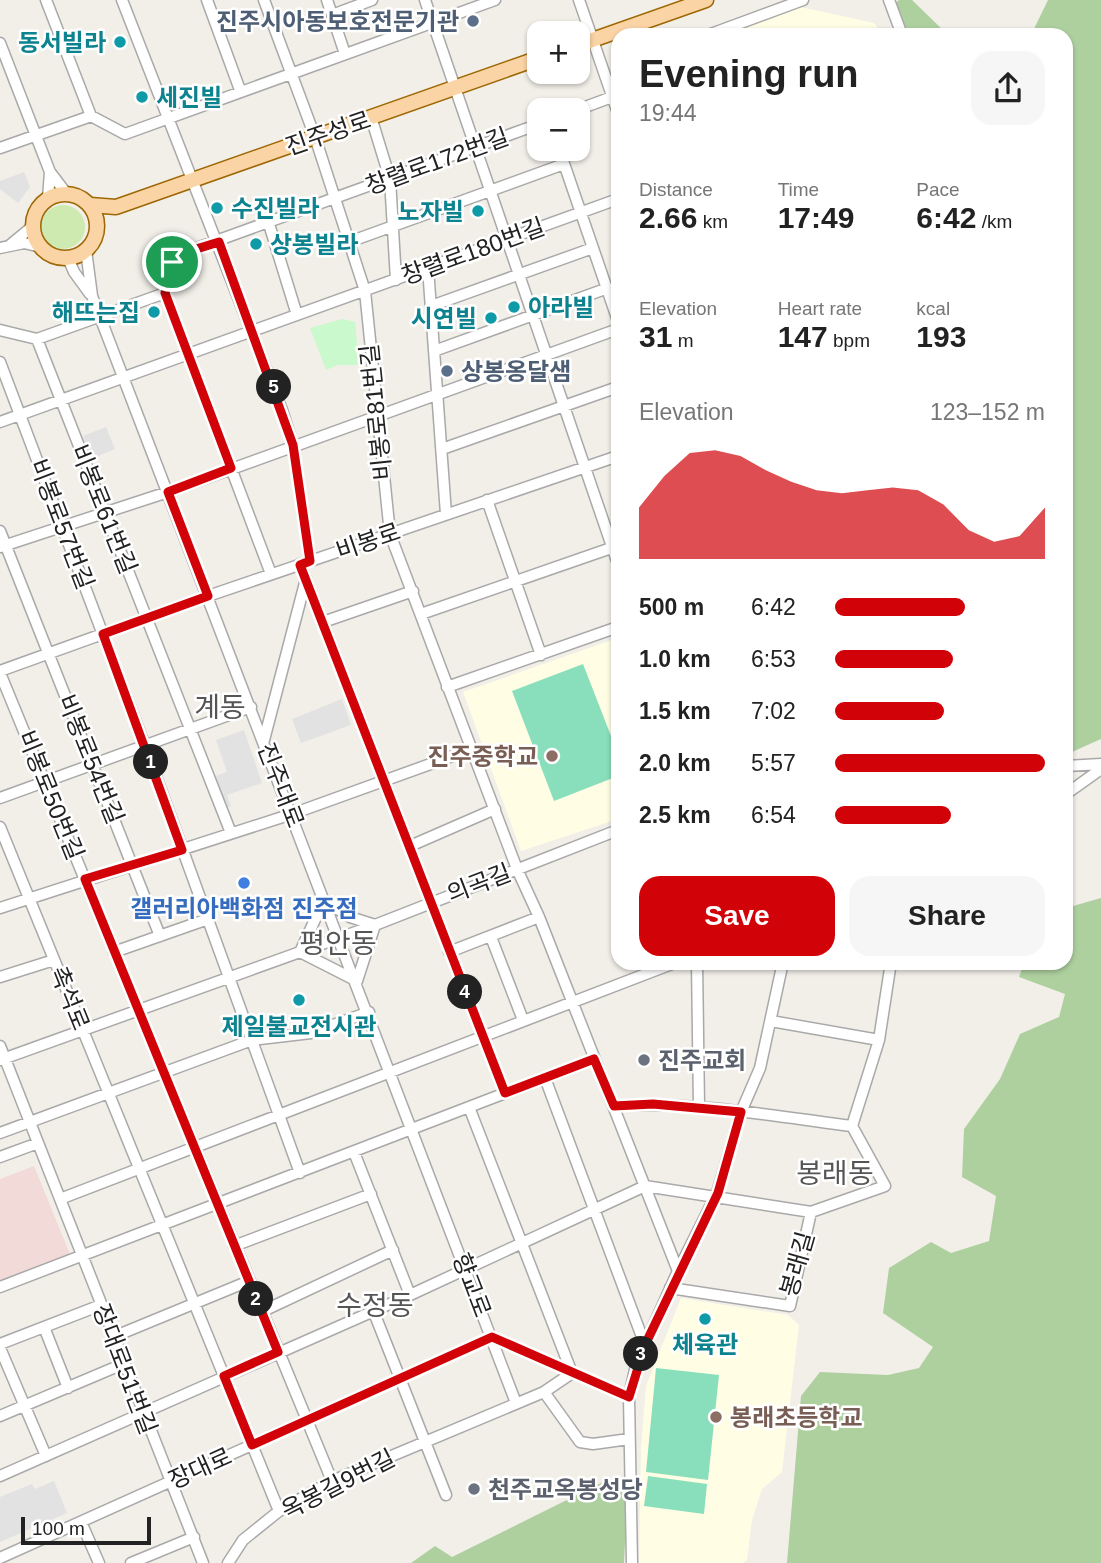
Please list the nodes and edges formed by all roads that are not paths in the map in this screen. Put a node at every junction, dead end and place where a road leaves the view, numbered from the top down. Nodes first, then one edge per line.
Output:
1 (46, 0) edge
2 (122, 0) edge
3 (207, 0) edge
4 (264, 0) edge
5 (327, 0) edge
6 (372, 0) edge
7 (425, 0) edge
8 (495, 0) edge
9 (579, 0) edge
10 (706, 0) edge
11 (766, 0) edge
12 (803, 0) edge
13 (889, 0) edge
14 (770, 12) junction
15 (331, 15) junction
16 (433, 23) junction
17 (625, 28) edge
18 (727, 28) edge
19 (899, 28) edge
20 (611, 33) edge
21 (593, 39) junction
22 (590, 40) edge
23 (0, 43) edge
24 (345, 54) junction
25 (527, 62) edge
26 (611, 70) edge
27 (290, 72) junction
28 (604, 73) junction
29 (456, 88) junction
30 (240, 90) junction
31 (611, 94) edge
32 (611, 97) edge
33 (590, 105) edge
34 (90, 116) junction
35 (370, 117) junction
36 (169, 119) junction
37 (527, 128) edge
38 (36, 135) junction
39 (315, 137) junction
40 (477, 147) junction
41 (0, 148) edge
42 (563, 161) edge
43 (564, 164) junction
44 (50, 172) junction
45 (390, 179) junction
46 (194, 180) junction
47 (491, 190) junction
48 (66, 193) junction
49 (48, 198) junction
50 (335, 199) junction
51 (611, 201) edge
52 (90, 205) junction
53 (116, 207) junction
54 (581, 211) junction
55 (97, 223) junction
56 (269, 224) junction
57 (33, 226) junction
58 (392, 228) junction
59 (509, 238) junction
60 (219, 242) junction
61 (349, 242) junction
62 (5, 246) edge
63 (41, 247) junction
64 (593, 247) junction
65 (86, 250) junction
66 (68, 258) junction
67 (428, 268) junction
68 (521, 274) junction
69 (396, 280) junction
70 (608, 288) junction
71 (365, 291) junction
72 (165, 293) junction
73 (92, 296) junction
74 (611, 298) edge
75 (431, 306) junction
76 (534, 313) junction
77 (297, 315) junction
78 (100, 316) junction
79 (0, 330) edge
80 (252, 331) junction
81 (611, 332) edge
82 (37, 339) junction
83 (434, 351) junction
84 (188, 354) junction
85 (548, 354) junction
86 (1, 369) edge
87 (123, 376) junction
88 (611, 390) edge
89 (438, 394) junction
90 (60, 400) junction
91 (566, 406) junction
92 (20, 414) junction
93 (375, 417) junction
94 (0, 422) edge
95 (293, 445) junction
96 (442, 449) junction
97 (611, 458) edge
98 (586, 467) junction
99 (231, 468) junction
100 (168, 492) junction
101 (487, 500) junction
102 (107, 512) junction
103 (446, 514) junction
104 (63, 526) junction
105 (0, 531) edge
106 (390, 534) junction
107 (611, 536) edge
108 (3, 546) edge
109 (611, 548) edge
110 (305, 563) junction
111 (271, 574) junction
112 (306, 579) junction
113 (514, 581) junction
114 (413, 591) junction
115 (208, 596) junction
116 (421, 614) junction
117 (147, 618) junction
118 (323, 622) junction
119 (611, 630) edge
120 (103, 634) junction
121 (49, 653) junction
122 (541, 655) junction
123 (0, 672) edge
124 (447, 687) junction
125 (251, 707) junction
126 (191, 729) junction
127 (264, 740) junction
128 (145, 746) junction
129 (472, 748) junction
130 (94, 764) junction
131 (1073, 766) edge
132 (1101, 766) edge
133 (383, 779) junction
134 (45, 781) junction
135 (1073, 788) edge
136 (0, 798) edge
137 (495, 809) junction
138 (292, 814) junction
139 (0, 827) edge
140 (231, 833) junction
141 (611, 833) edge
142 (410, 846) junction
143 (182, 850) junction
144 (133, 865) junction
145 (517, 869) junction
146 (85, 879) junction
147 (29, 898) junction
148 (324, 900) junction
149 (429, 902) junction
150 (0, 908) edge
151 (539, 917) junction
152 (208, 919) junction
153 (375, 925) junction
154 (160, 936) junction
155 (340, 937) junction
156 (491, 937) junction
157 (300, 952) junction
158 (449, 952) junction
159 (114, 953) junction
160 (54, 960) junction
161 (657, 970) edge
162 (696, 970) edge
163 (781, 970) edge
164 (890, 970) edge
165 (229, 976) junction
166 (0, 977) edge
167 (356, 981) junction
168 (573, 1004) junction
169 (138, 1010) junction
170 (369, 1012) junction
171 (523, 1020) junction
172 (771, 1021) junction
173 (83, 1030) junction
174 (482, 1038) junction
175 (252, 1040) junction
176 (879, 1040) junction
177 (0, 1046) edge
178 (3, 1059) edge
179 (594, 1059) junction
180 (163, 1073) junction
181 (392, 1073) junction
182 (545, 1078) junction
183 (108, 1092) junction
184 (505, 1093) junction
185 (614, 1106) junction
186 (469, 1107) junction
187 (699, 1107) junction
188 (741, 1112) junction
189 (280, 1116) junction
190 (30, 1122) junction
191 (852, 1126) junction
192 (413, 1129) junction
193 (0, 1133) edge
194 (38, 1143) junction
195 (195, 1147) junction
196 (354, 1152) junction
197 (0, 1157) edge
198 (140, 1170) junction
199 (300, 1172) junction
200 (645, 1186) junction
201 (371, 1194) junction
202 (714, 1198) junction
203 (60, 1199) junction
204 (217, 1205) junction
205 (595, 1209) junction
206 (811, 1212) junction
207 (163, 1226) junction
208 (523, 1242) junction
209 (234, 1246) junction
210 (393, 1250) junction
211 (82, 1255) junction
212 (466, 1269) junction
213 (678, 1271) junction
214 (249, 1281) junction
215 (0, 1287) edge
216 (670, 1288) junction
217 (410, 1295) junction
218 (194, 1302) junction
219 (101, 1305) junction
220 (373, 1310) junction
221 (261, 1312) junction
222 (44, 1327) junction
223 (113, 1337) junction
224 (492, 1337) junction
225 (645, 1345) junction
226 (0, 1346) edge
227 (278, 1352) junction
228 (123, 1364) junction
229 (572, 1373) junction
230 (224, 1376) junction
231 (399, 1379) junction
232 (68, 1388) junction
233 (544, 1392) junction
234 (629, 1397) junction
235 (516, 1404) junction
236 (25, 1406) junction
237 (142, 1413) junction
238 (0, 1416) edge
239 (307, 1420) junction
240 (629, 1438) junction
241 (424, 1441) junction
242 (252, 1445) junction
243 (46, 1456) junction
244 (0, 1476) edge
245 (332, 1481) junction
246 (169, 1482) junction
247 (446, 1495) dead end
248 (279, 1511) junction
249 (81, 1522) junction
250 (194, 1537) junction
251 (0, 1558) edge
252 (99, 1563) edge
253 (131, 1563) edge
254 (203, 1563) edge
255 (228, 1563) edge
256 (632, 1563) edge

1 - 34 street
2 - 36 street
3 - 30 street
4 - 27 street, 비봉로81번길
5 - 15 street
6 - 15 street
7 - 16 street
8 - 16 street
9 - 21 street
10 - 17 main road
11 - 14 street
12 - 14 street
13 - 19 street
14 - 18 street
15 - 24 street
16 - 24 street
16 - 29 street
20 - 21 main road
21 - 22 main road
21 - 28 street
23 - 38 street
24 - 27 street
25 - 29 main road, 진주성로
26 - 28 street
27 - 30 street
27 - 39 street, 비봉로81번길
28 - 31 street
29 - 35 main road, 진주성로
29 - 40 street
30 - 36 street
32 - 33 street
34 - 36 street
34 - 38 street
35 - 39 main road, 진주성로
35 - 45 street
36 - 46 street
37 - 40 street, 창렬로172번길
38 - 41 street
38 - 44 street
39 - 46 main road, 진주성로
39 - 50 street, 비봉로81번길
40 - 45 street, 창렬로172번길
40 - 47 street
42 - 43 street
43 - 47 street
43 - 54 street
44 - 48 street
44 - 49 street
45 - 50 street, 창렬로172번길
45 - 58 street
46 - 53 main road, 진주성로
46 - 60 street
47 - 58 street
47 - 59 street
48 - 49 main road
48 - 52 main road
49 - 57 main road
50 - 56 street, 창렬로172번길
50 - 61 street, 비봉로81번길
51 - 54 street, 창렬로180번길
52 - 53 main road
52 - 55 main road
53 - 55 main road
54 - 59 street, 창렬로180번길
54 - 64 street
55 - 65 main road
56 - 60 street, 창렬로172번길
56 - 77 street
57 - 62 street
57 - 63 main road
58 - 61 street
58 - 69 street
59 - 67 street, 창렬로180번길
59 - 68 street
60 - 72 street, 창렬로172번길
60 - 80 street
61 - 71 street, 비봉로81번길
62 - 63 street
63 - 66 main road
64 - 68 street
64 - 70 street
65 - 66 main road
65 - 73 street, 진주대로
66 - 73 street, 진주대로
67 - 69 street, 창렬로180번길
67 - 75 street
68 - 75 street
68 - 76 street
69 - 71 street, 창렬로180번길
70 - 74 street
70 - 76 street
71 - 77 street, 창렬로180번길
71 - 93 street, 비봉로81번길
72 - 78 street
72 - 84 street
73 - 78 street, 진주대로
75 - 83 street
76 - 83 street
76 - 85 street
77 - 80 street, 창렬로180번길
78 - 82 street
78 - 87 street, 진주대로
79 - 82 street
80 - 84 street, 창렬로180번길
80 - 95 street
81 - 85 street
82 - 90 street, 비봉로61번길
83 - 89 street
84 - 87 street, 창렬로180번길
84 - 99 street
85 - 89 street
85 - 91 street
86 - 92 street, 비봉로57번길
87 - 90 street, 창렬로180번길
87 - 100 street, 진주대로
88 - 91 street
89 - 93 street
89 - 96 street
90 - 92 street, 창렬로180번길
90 - 102 street, 비봉로61번길
91 - 96 street
91 - 98 street
92 - 94 street, 창렬로180번길
92 - 104 street, 비봉로57번길
93 - 95 street
93 - 106 street, 비봉로81번길
95 - 99 street
95 - 110 street
96 - 103 street
97 - 98 street, 비봉로
98 - 101 street, 비봉로
98 - 107 street
99 - 100 street
99 - 111 street
100 - 102 street
100 - 115 street, 진주대로
101 - 103 street, 비봉로
101 - 113 street
102 - 104 street
102 - 117 street, 비봉로61번길
103 - 106 street, 비봉로
104 - 108 street
104 - 120 street, 비봉로57번길
105 - 108 street, 비봉로54번길
106 - 110 street, 비봉로
106 - 114 street, 비봉로81번길
108 - 121 street, 비봉로54번길
109 - 113 street
110 - 111 street, 비봉로
110 - 112 street
111 - 115 street, 비봉로
112 - 118 street
112 - 127 street
113 - 116 street
113 - 122 street
114 - 116 street, 비봉로81번길
114 - 118 street
115 - 117 street, 비봉로
115 - 125 street, 진주대로
116 - 124 street, 비봉로81번길
117 - 120 street, 비봉로
117 - 126 street, 비봉로61번길
118 - 133 street
119 - 122 street
120 - 121 street, 비봉로
120 - 128 street, 비봉로57번길
121 - 123 street, 비봉로
121 - 130 street, 비봉로54번길
122 - 124 street
123 - 134 street, 비봉로50번길
124 - 129 street, 비봉로81번길
125 - 126 street
125 - 127 street, 진주대로
126 - 128 street
126 - 140 street, 비봉로61번길
127 - 138 street, 진주대로
128 - 130 street
128 - 143 street, 비봉로57번길
129 - 133 street
129 - 137 street, 비봉로81번길
130 - 134 street
130 - 144 street, 비봉로54번길
131 - 132 street
132 - 135 street
133 - 138 street
133 - 142 street
134 - 136 street
134 - 146 street, 비봉로50번길
137 - 142 street
137 - 145 street, 비봉로81번길
138 - 140 street
138 - 148 street, 진주대로
139 - 147 street, 촉석로
140 - 143 street
141 - 145 street, 의곡길
142 - 149 street
143 - 144 street
143 - 152 street, 비봉로57번길
144 - 146 street
144 - 154 street, 비봉로54번길
145 - 149 street, 의곡길
145 - 151 street, 비봉로81번길
146 - 147 street
146 - 159 street, 비봉로50번길
147 - 150 street
147 - 160 street, 촉석로
148 - 153 street
148 - 155 street, 진주대로
148 - 157 street
149 - 153 street, 의곡길
149 - 158 street
151 - 156 street
151 - 168 street, 비봉로81번길
152 - 154 street
152 - 165 street, 비봉로57번길
153 - 155 street, 의곡길
153 - 167 street
154 - 159 street
155 - 157 street
155 - 167 street, 향교로
156 - 158 street
156 - 171 street
157 - 165 street
157 - 167 street
158 - 174 street
159 - 169 street, 비봉로50번길
160 - 166 street
160 - 173 street, 촉석로
161 - 168 street
162 - 187 street
163 - 172 street
164 - 176 street
165 - 169 street
165 - 175 street, 비봉로57번길
167 - 170 street, 향교로
168 - 171 street
168 - 179 street, 비봉로81번길
169 - 173 street
169 - 180 street, 비봉로50번길
170 - 175 street
170 - 181 street, 향교로
171 - 174 street
172 - 176 street
172 - 188 street
173 - 178 street
173 - 183 street, 촉석로
174 - 181 street
174 - 184 street
175 - 180 street
175 - 189 street, 비봉로57번길
176 - 191 street
177 - 178 street, 장대로51번길
178 - 190 street, 장대로51번길
179 - 182 street
179 - 185 street, 비봉로81번길
180 - 183 street
180 - 195 street, 비봉로50번길
181 - 189 street
181 - 192 street, 향교로
182 - 184 street
182 - 205 street
183 - 190 street
183 - 198 street, 촉석로
184 - 186 street
185 - 187 street
185 - 200 street, 비봉로81번길
186 - 192 street
186 - 208 street
187 - 188 street
188 - 191 street
188 - 202 street
189 - 195 street
189 - 199 street, 비봉로57번길
190 - 193 street
190 - 194 street, 장대로51번길
191 - 206 street, 봉래길
192 - 196 street
192 - 212 street, 향교로
194 - 197 street
194 - 203 street, 장대로51번길
195 - 198 street
195 - 204 street, 비봉로50번길
196 - 199 street
196 - 201 street
198 - 203 street
198 - 207 street, 촉석로
199 - 204 street
200 - 202 street
200 - 205 street
200 - 213 street, 비봉로81번길
201 - 209 street
201 - 210 street
202 - 206 street
202 - 213 street
203 - 211 street, 장대로51번길
204 - 207 street
204 - 209 street, 비봉로50번길
205 - 208 street
205 - 225 street
206 - 216 street, 봉래길
207 - 211 street
207 - 218 street, 촉석로
208 - 212 street
208 - 229 street
209 - 214 street, 비봉로50번길
210 - 217 street
210 - 221 street
211 - 215 street
211 - 219 street, 장대로51번길
212 - 217 street
212 - 224 street, 향교로
213 - 216 street
214 - 218 street
214 - 221 street, 비봉로50번길
216 - 225 street
217 - 220 street
218 - 223 street
218 - 230 street, 촉석로
219 - 222 street
219 - 223 street, 장대로51번길
220 - 227 street
220 - 231 street
221 - 227 street, 비봉로50번길
222 - 226 street
222 - 232 street
223 - 228 street, 장대로51번길
224 - 229 street, 향교로
224 - 231 street, 장대로
224 - 235 street
225 - 234 street
226 - 236 street
227 - 230 street
227 - 239 street, 비봉로50번길
228 - 232 street
228 - 237 street, 장대로51번길
229 - 233 street, 옥봉길9번길
229 - 234 street, 향교로
230 - 237 street
230 - 242 street, 촉석로
231 - 239 street, 장대로
231 - 241 street
232 - 236 street
233 - 235 street, 옥봉길9번길
233 - 240 street
234 - 240 street
235 - 241 street, 옥봉길9번길
236 - 238 street
236 - 243 street
237 - 243 street
237 - 246 street, 장대로51번길
239 - 242 street, 장대로
239 - 245 street, 비봉로50번길
240 - 256 street
241 - 245 street, 옥봉길9번길
241 - 247 street
242 - 246 street, 장대로
242 - 248 street, 촉석로
243 - 244 street
245 - 248 street, 옥봉길9번길
246 - 249 street, 장대로
246 - 250 street, 장대로51번길
248 - 255 street, 옥봉길9번길
249 - 251 street, 장대로
249 - 252 street
250 - 253 street
250 - 254 street, 장대로51번길

